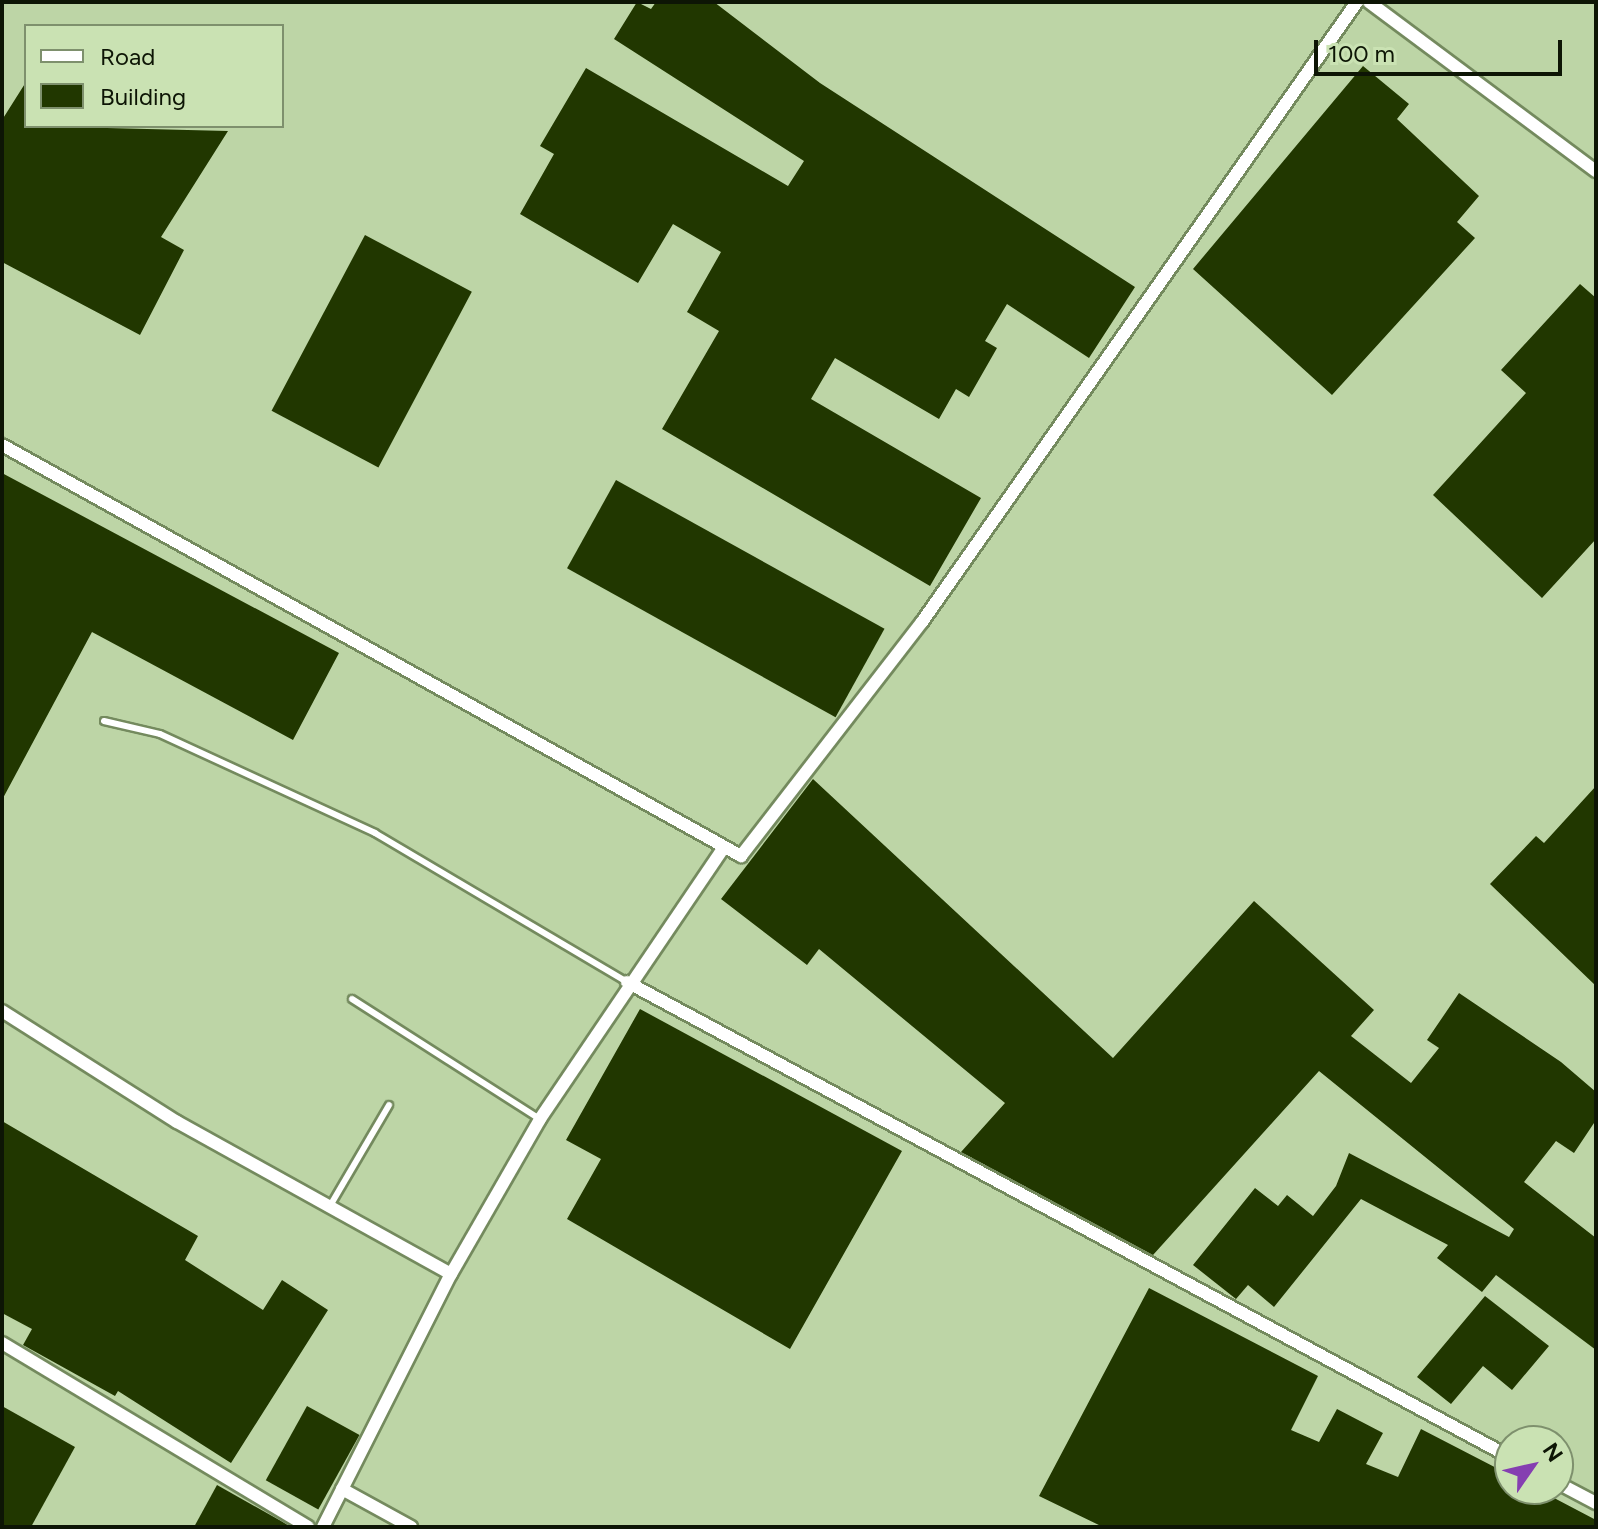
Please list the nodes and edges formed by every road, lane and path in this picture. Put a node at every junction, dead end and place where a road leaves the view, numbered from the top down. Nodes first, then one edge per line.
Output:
1 (1357, 2) edge
2 (1369, 2) edge
3 (1596, 171) edge
4 (2, 445) edge
5 (104, 721) dead end
6 (724, 847) junction
7 (627, 982) junction
8 (352, 999) dead end
9 (2, 1011) edge
10 (389, 1105) dead end
11 (540, 1119) junction
12 (330, 1207) junction
13 (451, 1274) junction
14 (2, 1343) edge
15 (1494, 1448) edge
16 (342, 1489) junction
17 (1574, 1491) edge
18 (1596, 1503) edge
19 (308, 1527) edge
20 (323, 1527) edge
21 (411, 1527) edge

1 - 6 street
2 - 3 street
4 - 6 street
5 - 7 lane
6 - 7 street
7 - 11 street
7 - 15 street
8 - 11 lane
9 - 12 street
10 - 12 lane
11 - 13 street
12 - 13 street
13 - 16 street
14 - 19 street
16 - 20 street
16 - 21 street
17 - 18 street

